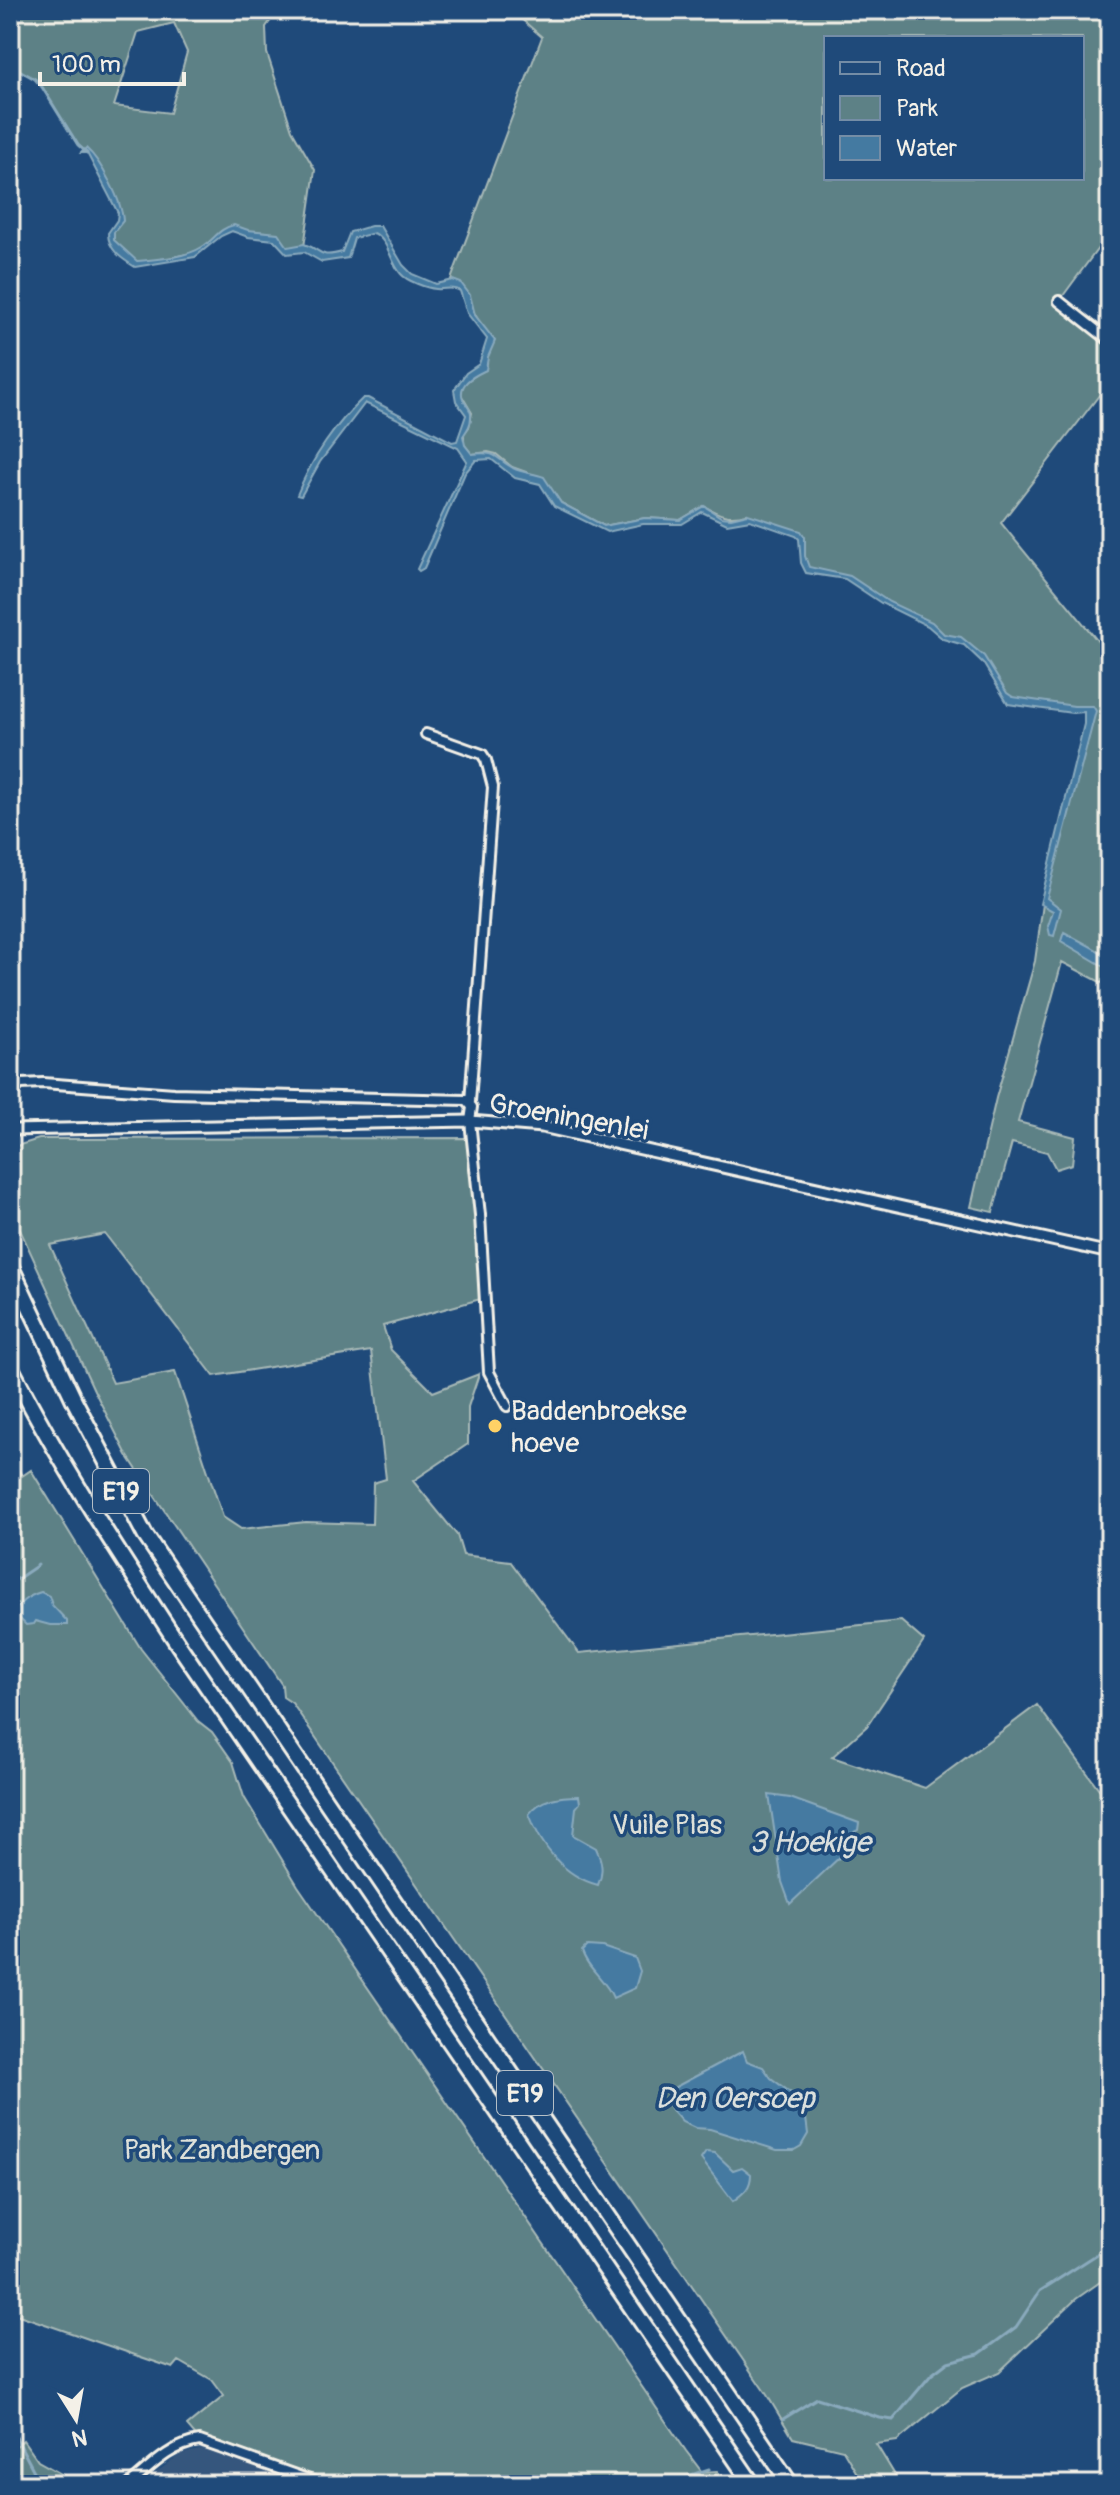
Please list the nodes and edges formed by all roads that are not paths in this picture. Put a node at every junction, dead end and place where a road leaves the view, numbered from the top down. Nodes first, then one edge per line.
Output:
1 (1059, 301) dead end
2 (1110, 341) edge
3 (426, 734) dead end
4 (10, 1092) edge
5 (470, 1102) junction
6 (470, 1121) junction
7 (10, 1130) edge
8 (1110, 1253) edge
9 (10, 1265) edge
10 (10, 1366) edge
11 (507, 1406) dead end
12 (129, 2485) edge
13 (324, 2485) edge
14 (753, 2485) edge
15 (791, 2485) edge

1 - 2 street
3 - 5 street
4 - 5 street
5 - 6 street
6 - 7 street, Groeningenlei
6 - 8 street, Groeningenlei
6 - 11 street
9 - 15 highway, E19
10 - 14 highway, E19
12 - 13 street

